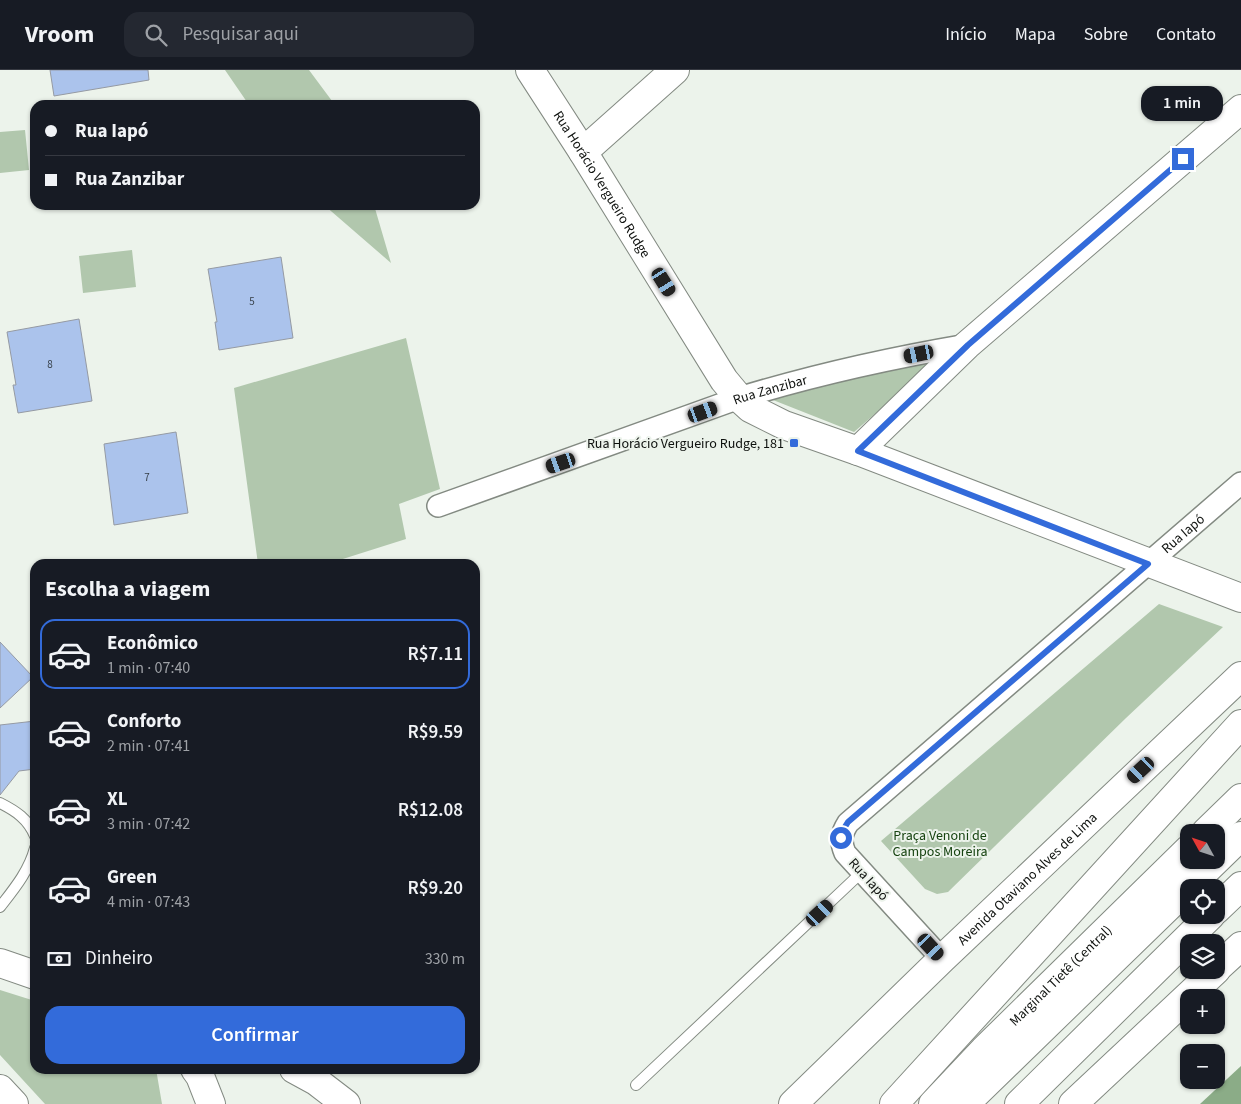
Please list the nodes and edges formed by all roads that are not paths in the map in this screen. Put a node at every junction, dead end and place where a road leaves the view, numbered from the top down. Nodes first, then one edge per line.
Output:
1 (530, 70) edge
2 (676, 70) edge
3 (1241, 109) edge
4 (583, 152) junction
5 (968, 345) junction
6 (739, 398) junction
7 (858, 451) junction
8 (1241, 483) edge
9 (438, 506) dead end
10 (1148, 564) junction
11 (1241, 598) edge
12 (1241, 676) edge
13 (1241, 724) edge
14 (1241, 798) edge
15 (0, 803) edge
16 (30, 824) edge
17 (1214, 824) edge
18 (1241, 836) edge
19 (1180, 858) edge
20 (30, 864) edge
21 (862, 872) junction
22 (1241, 886) edge
23 (1225, 901) edge
24 (0, 907) edge
25 (1203, 924) edge
26 (1241, 946) edge
27 (942, 959) junction
28 (1225, 961) edge
29 (0, 964) edge
30 (30, 973) edge
31 (1206, 979) edge
32 (199, 1074) edge
33 (303, 1074) edge
34 (636, 1085) dead end
35 (0, 1089) edge
36 (14, 1104) edge
37 (211, 1104) edge
38 (346, 1104) edge
39 (793, 1104) edge
40 (894, 1104) edge
41 (933, 1104) edge
42 (965, 1104) edge
43 (1019, 1104) edge
44 (1073, 1104) edge

1 - 4 main road, Rua Horácio Vergueiro Rudge
2 - 4 main road
3 - 5 main road, Rua Zanzibar
4 - 6 main road, Rua Horácio Vergueiro Rudge
5 - 6 street, Rua Zanzibar
5 - 7 main road, Rua Zanzibar
6 - 7 main road, Rua Horácio Vergueiro Rudge
6 - 9 street, Rua Zanzibar
7 - 10 main road, Rua Horácio Vergueiro Rudge
8 - 10 street, Rua Iapó
10 - 11 main road, Rua Horácio Vergueiro Rudge
10 - 21 street, Rua Iapó
12 - 27 main road, Avenida Otaviano Alves de Lima
13 - 40 main road
14 - 17 main road
15 - 16 lane
18 - 42 main road
19 - 41 main road, Marginal Tietê (Central)
20 - 24 lane
21 - 27 street, Rua Iapó
21 - 34 lane
22 - 23 main road
25 - 43 main road
26 - 28 main road
27 - 39 main road, Avenida Otaviano Alves de Lima
29 - 30 main road
31 - 44 main road
32 - 37 main road
33 - 38 main road
35 - 36 main road

